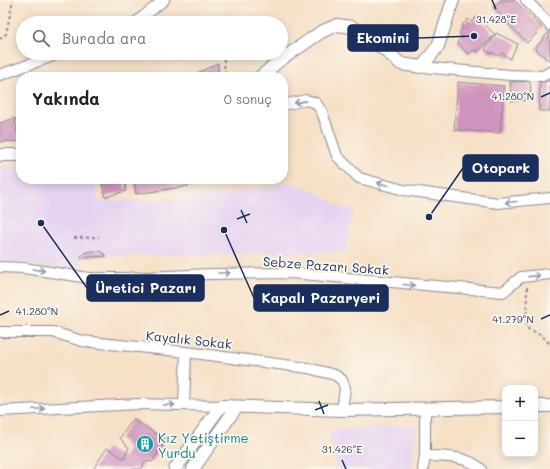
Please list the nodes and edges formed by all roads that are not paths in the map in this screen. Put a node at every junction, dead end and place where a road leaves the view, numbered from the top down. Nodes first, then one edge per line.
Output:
1 (164, 0) edge
2 (453, 0) edge
3 (526, 0) edge
4 (144, 16) edge
5 (550, 25) edge
6 (288, 55) edge
7 (42, 60) edge
8 (280, 60) edge
9 (422, 67) junction
10 (0, 69) edge
11 (18, 69) junction
12 (266, 72) edge
13 (550, 72) edge
14 (0, 75) edge
15 (288, 104) edge
16 (0, 155) edge
17 (16, 155) edge
18 (550, 198) edge
19 (0, 267) edge
20 (550, 274) edge
21 (0, 332) edge
22 (186, 352) junction
23 (184, 405) junction
24 (221, 406) junction
25 (538, 406) edge
26 (550, 406) edge
27 (502, 407) edge
28 (236, 408) junction
29 (425, 408) junction
30 (342, 410) junction
31 (0, 411) edge
32 (425, 456) junction
33 (176, 469) edge
34 (193, 469) edge
35 (423, 469) edge
36 (480, 469) edge

1 - 4 street
2 - 9 street
3 - 5 street
6 - 9 street
7 - 11 street
8 - 12 street
9 - 13 street
10 - 11 street
11 - 14 street
18 -> 15 street
16 - 17 street
19 -> 20 street, Sebze Pazarı Sokak
21 - 22 street, Kayalık Sokak
22 - 23 street
22 - 30 street, Kayalık Sokak
23 - 24 street
31 -> 23 street
24 - 28 street
24 - 33 street
25 - 26 street
27 - 29 street
28 - 30 street
28 - 34 street
29 - 30 street
29 - 32 street
32 - 35 street
32 - 36 street

